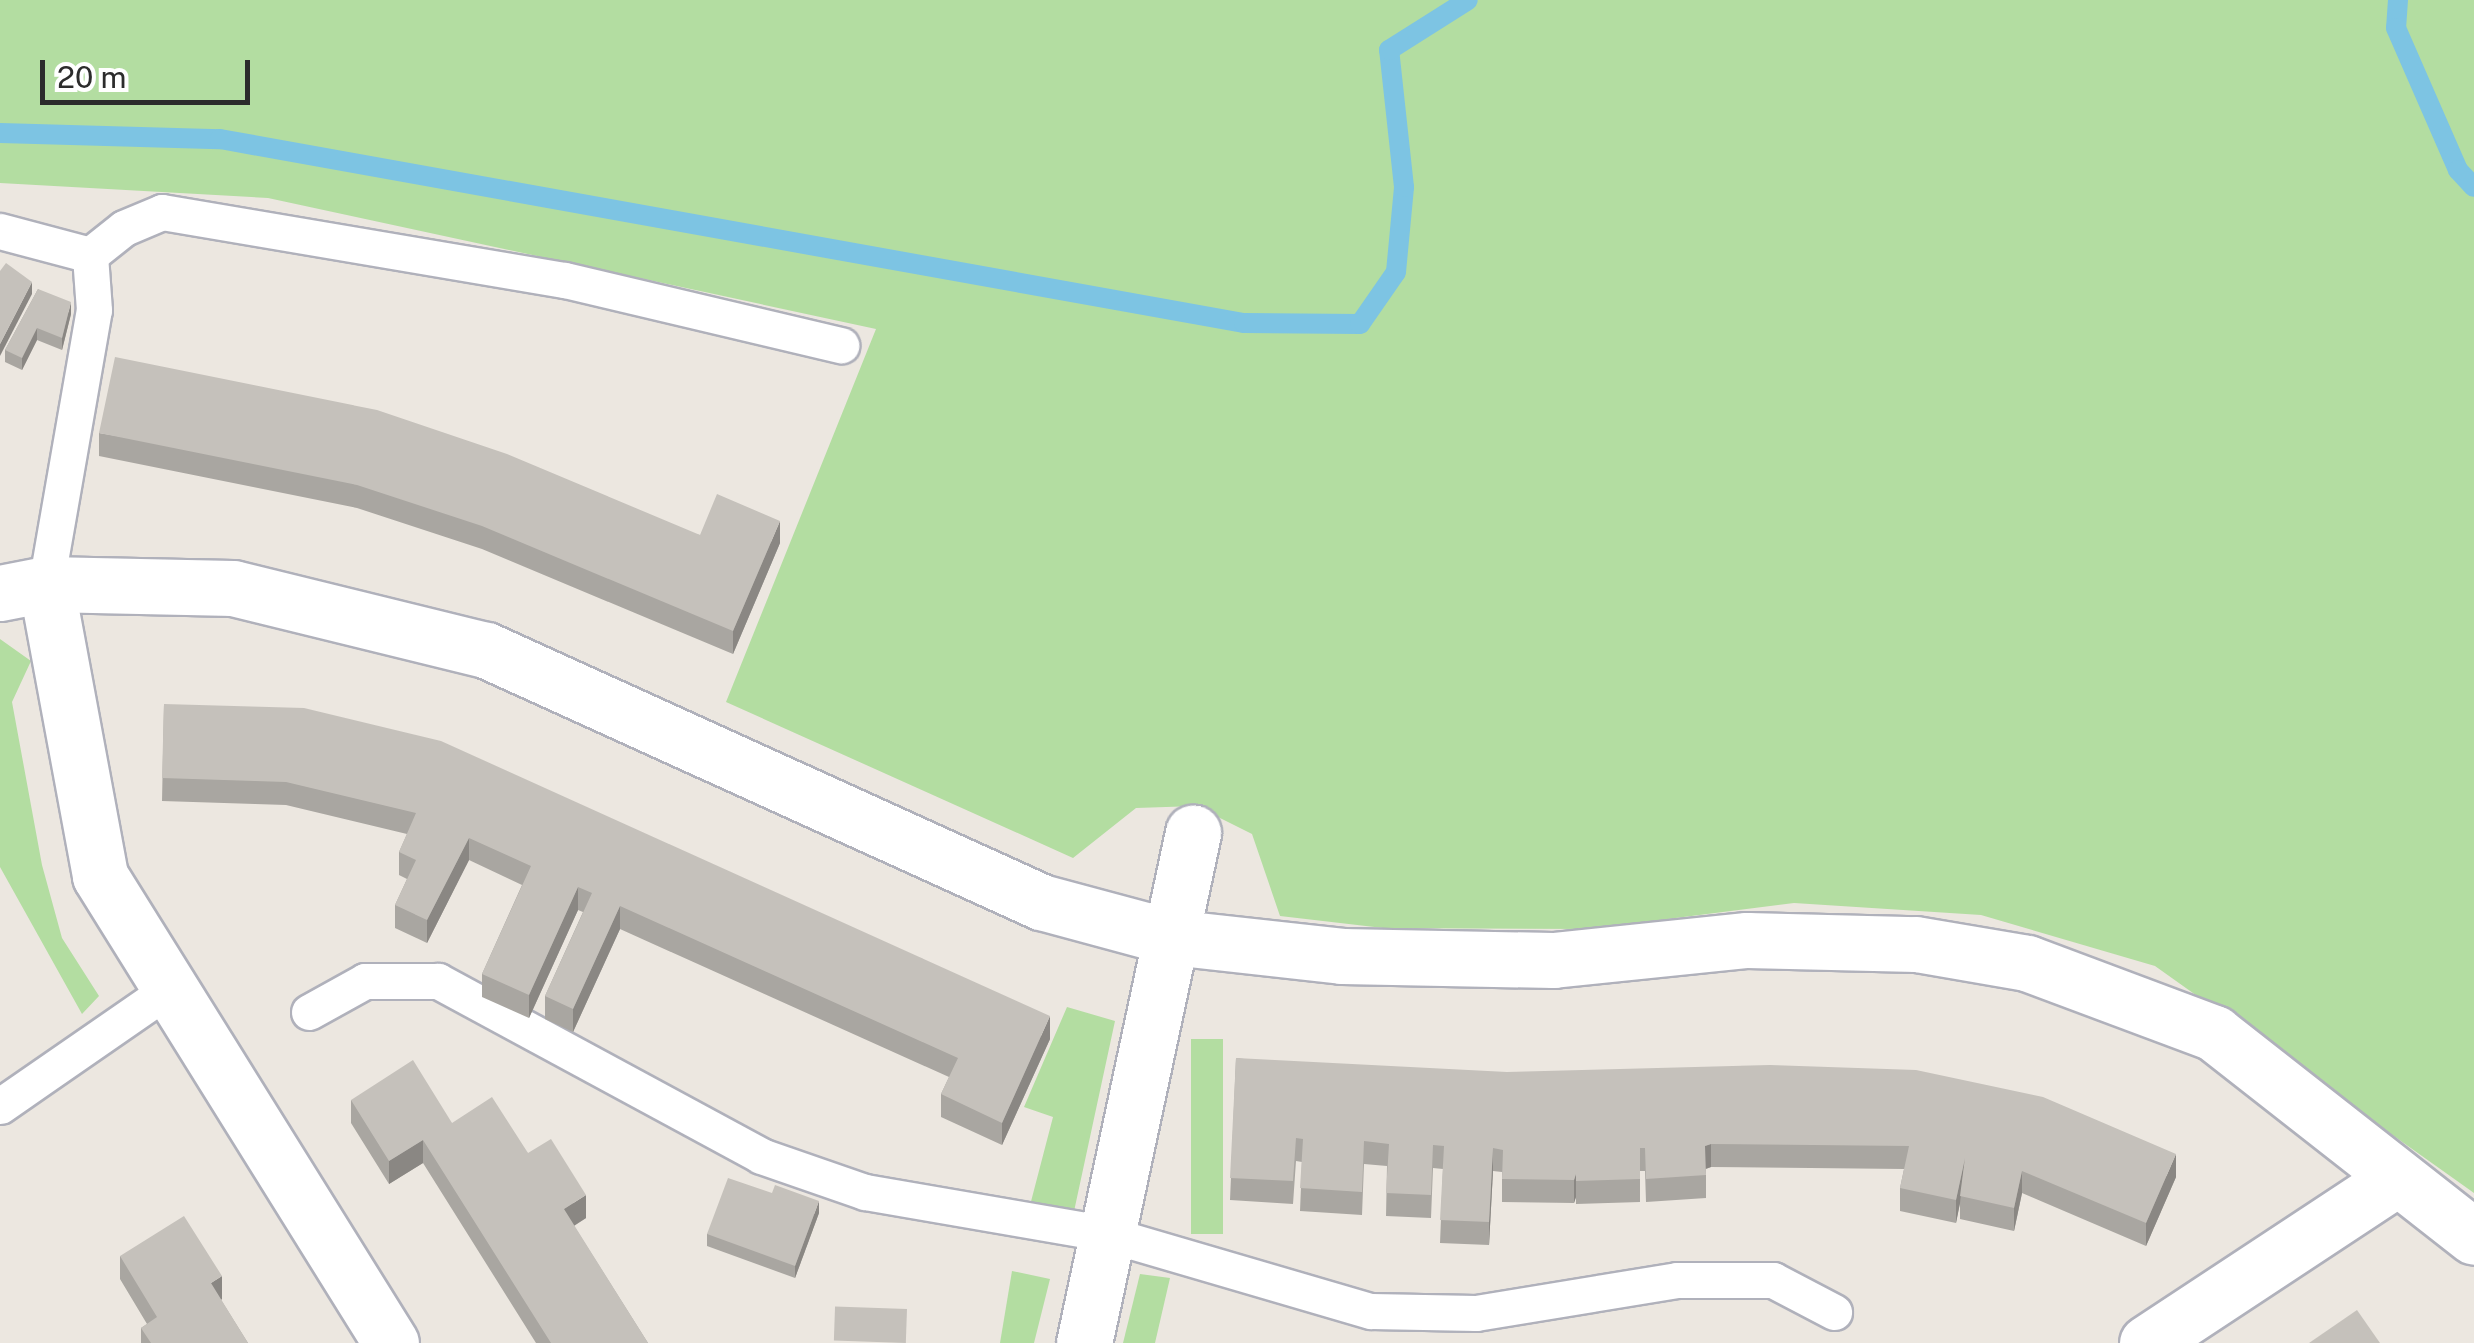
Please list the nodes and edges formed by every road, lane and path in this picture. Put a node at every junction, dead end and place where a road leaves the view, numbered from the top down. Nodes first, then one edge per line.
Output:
1 (0, 230) edge
2 (90, 255) junction
3 (841, 346) dead end
4 (23, 589) edge
5 (1193, 833) dead end
6 (1171, 937) junction
7 (172, 987) junction
8 (309, 1012) dead end
9 (0, 1106) edge
10 (2396, 1180) junction
11 (1107, 1234) junction
12 (2474, 1237) edge
13 (1834, 1312) dead end
14 (391, 1343) edge
15 (1084, 1343) edge
16 (2147, 1343) edge

1 - 2 lane
2 - 3 lane
2 - 4 lane
4 - 6 street
4 - 7 street
5 - 6 street
6 - 10 street
6 - 11 street
7 - 9 lane
7 - 14 street
8 - 11 lane
10 - 12 street
10 - 16 street
11 - 13 lane
11 - 15 street

